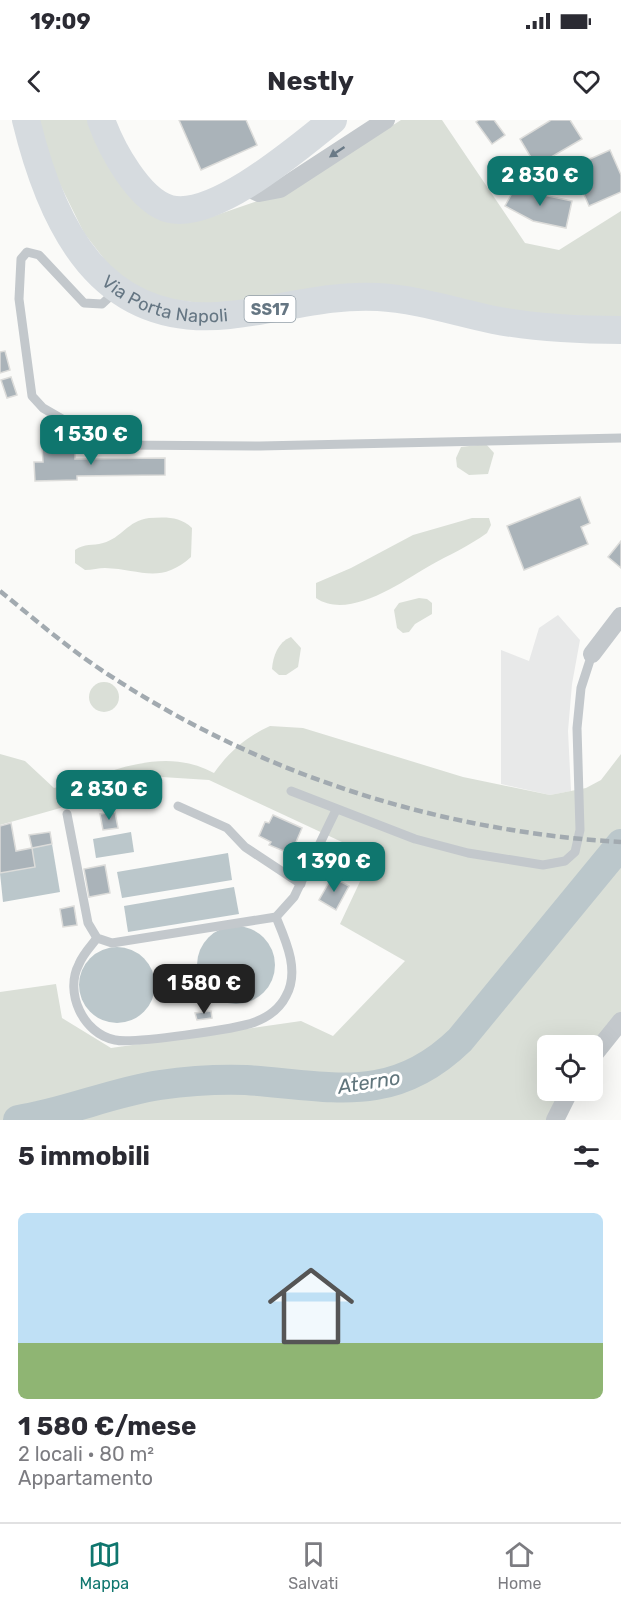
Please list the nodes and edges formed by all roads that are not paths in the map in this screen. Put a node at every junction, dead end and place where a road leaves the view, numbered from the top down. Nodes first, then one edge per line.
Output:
1 (26, 120) edge
2 (101, 120) edge
3 (309, 120) edge
4 (333, 120) edge
5 (386, 120) edge
6 (273, 165) junction
7 (244, 186) junction
8 (116, 291) junction
9 (621, 330) edge
10 (621, 438) edge
11 (621, 616) edge
12 (592, 654) joint
13 (291, 791) dead end
14 (178, 806) dead end
15 (336, 810) junction
16 (68, 814) dead end
17 (301, 884) junction
18 (276, 917) junction
19 (97, 938) junction
20 (621, 1021) edge
21 (603, 1043) edge
22 (564, 1101) edge
23 (555, 1120) edge

1 - 8 main road, Via Porta Napoli / SS17
2 - 7 main road
3 - 6 main road
4 - 6 main road
5 -> 7 street
6 - 7 main road
8 - 9 main road, Via Porta Napoli / SS17
8 - 10 lane
11 - 12 street
12 - 15 lane
13 - 15 lane
14 - 17 lane
15 - 17 lane
16 - 19 lane
17 - 18 lane
18 - 19 lane
18 - 19 lane
20 - 21 street
22 - 23 street

